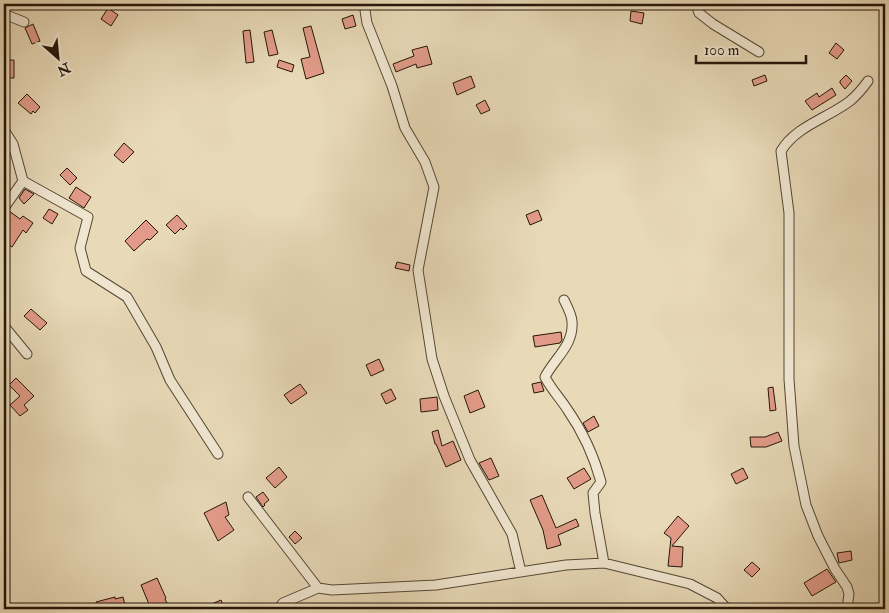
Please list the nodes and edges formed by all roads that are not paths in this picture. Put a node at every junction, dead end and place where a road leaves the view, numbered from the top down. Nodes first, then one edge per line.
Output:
1 (364, 4) edge
2 (696, 4) edge
3 (4, 14) edge
4 (24, 22) dead end
5 (758, 52) dead end
6 (868, 81) dead end
7 (4, 130) edge
8 (23, 181) junction
9 (4, 208) edge
10 (564, 300) dead end
11 (4, 326) edge
12 (27, 354) dead end
13 (218, 454) dead end
14 (248, 497) dead end
15 (604, 563) junction
16 (521, 572) junction
17 (318, 588) junction
18 (278, 609) edge
19 (727, 609) edge
20 (847, 609) edge

1 - 16 street
2 - 5 street
3 - 4 street
6 - 20 street
7 - 8 street
8 - 9 street
8 - 13 street
10 - 15 street
11 - 12 street
14 - 17 street
15 - 16 street
15 - 19 street
16 - 17 street
17 - 18 street

